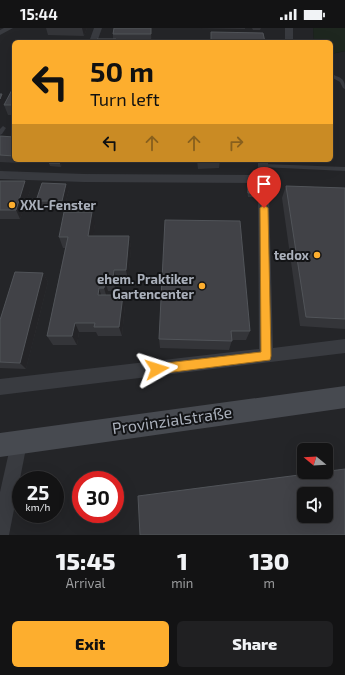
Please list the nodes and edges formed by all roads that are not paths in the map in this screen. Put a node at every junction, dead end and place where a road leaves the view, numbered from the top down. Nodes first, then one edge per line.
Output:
1 (9, 28) edge
2 (98, 28) edge
3 (289, 28) edge
4 (0, 33) edge
5 (94, 40) edge
6 (289, 40) edge
7 (333, 76) edge
8 (345, 88) edge
9 (263, 168) edge
10 (345, 169) edge
11 (0, 175) edge
12 (345, 346) edge
13 (266, 356) junction
14 (0, 387) edge
15 (345, 397) edge
16 (9, 444) edge
17 (0, 535) edge

1 - 4 street
2 - 5 street
3 - 6 street
7 - 8 lane
9 - 10 lane
9 - 11 street
9 - 13 street
12 - 13 street
13 - 14 street
15 - 16 main road, Provinzialstraße
16 - 17 street

